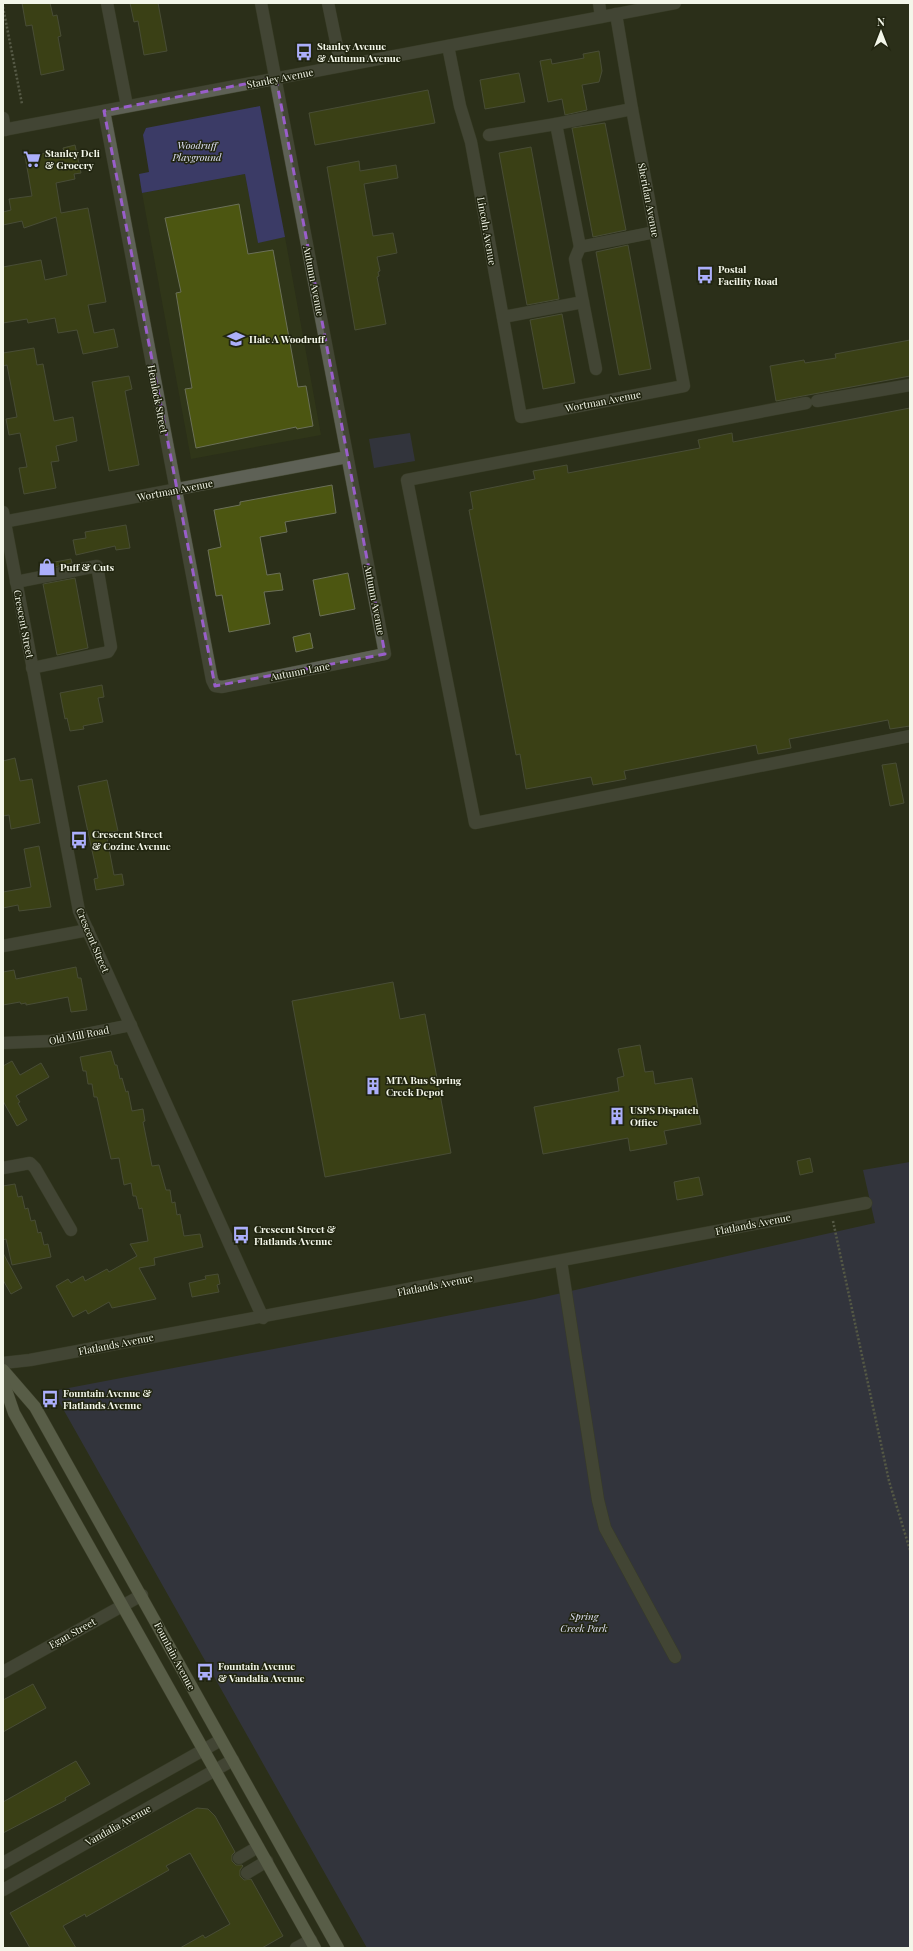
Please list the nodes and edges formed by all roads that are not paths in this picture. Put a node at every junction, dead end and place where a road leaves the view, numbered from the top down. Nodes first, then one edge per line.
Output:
1 (107, 3) edge
2 (261, 3) edge
3 (328, 3) edge
4 (599, 3) edge
5 (675, 3) edge
6 (616, 14) junction
7 (601, 17) junction
8 (448, 46) junction
9 (340, 66) junction
10 (276, 78) junction
11 (127, 106) junction
12 (632, 109) junction
13 (104, 111) junction
14 (556, 124) junction
15 (4, 126) edge
16 (489, 135) dead end
17 (655, 232) junction
18 (580, 247) junction
19 (583, 302) junction
20 (503, 317) junction
21 (596, 369) dead end
22 (910, 385) edge
23 (684, 386) joint
24 (521, 417) joint
25 (347, 457) junction
26 (176, 490) junction
27 (4, 519) edge
28 (16, 582) junction
29 (385, 654) joint
30 (32, 668) junction
31 (215, 686) joint
32 (910, 736) edge
33 (88, 930) junction
34 (3, 946) edge
35 (131, 1025) junction
36 (3, 1043) edge
37 (3, 1168) edge
38 (866, 1203) dead end
39 (71, 1230) dead end
40 (561, 1261) junction
41 (263, 1318) junction
42 (3, 1363) edge
43 (3, 1370) edge
44 (3, 1380) edge
45 (142, 1595) junction
46 (123, 1605) junction
47 (675, 1657) dead end
48 (3, 1672) edge
49 (221, 1740) junction
50 (204, 1749) junction
51 (232, 1760) junction
52 (215, 1770) junction
53 (258, 1847) junction
54 (239, 1858) dead end
55 (266, 1861) junction
56 (3, 1863) edge
57 (247, 1873) dead end
58 (3, 1890) edge
59 (313, 1944) edge
60 (296, 1948) edge
61 (338, 1948) edge

1 - 11 street
2 - 10 street, Autumn Avenue
3 - 9 street
4 - 7 street
5 - 6 street, Stanley Avenue
6 - 7 street, Stanley Avenue
6 - 12 street, Sheridan Avenue
7 - 8 street, Stanley Avenue
8 - 9 street, Stanley Avenue
8 - 20 street, Lincoln Avenue
9 - 10 street, Stanley Avenue
10 - 11 street, Stanley Avenue
10 - 25 street, Autumn Avenue
11 - 13 street, Stanley Avenue
12 - 14 street
12 - 17 street, Sheridan Avenue
13 - 15 street, Stanley Avenue
13 - 26 street, Hemlock Street
14 - 16 street
14 - 18 street
17 - 18 street
17 - 23 street, Sheridan Avenue
18 - 19 street
19 - 20 street
19 - 21 street
20 - 24 street, Lincoln Avenue
22 - 32 street
23 - 24 street, Wortman Avenue
25 - 26 street, Wortman Avenue
25 - 29 street, Autumn Avenue
26 - 27 street, Wortman Avenue
26 - 31 street, Hemlock Street
27 - 28 street, Crescent Street
28 - 30 street, Crescent Street
28 - 30 street
29 - 31 street, Autumn Lane
30 - 33 street, Crescent Street
33 - 34 street
33 - 35 street, Crescent Street
35 - 36 street, Old Mill Road
35 - 41 street, Crescent Street
37 - 39 street
38 - 40 street, Flatlands Avenue
40 - 41 street, Flatlands Avenue
40 - 47 street
41 - 42 street, Flatlands Avenue
43 - 45 main road, Fountain Avenue
44 - 46 main road, Fountain Avenue
45 - 46 street, Egan Street
45 - 49 main road, Fountain Avenue
46 - 48 street, Egan Street
46 - 50 main road, Fountain Avenue
49 - 50 street
49 - 51 main road, Fountain Avenue
50 - 52 main road, Fountain Avenue
50 - 56 street
51 - 52 street, Vandalia Avenue
51 - 61 main road, Fountain Avenue
52 - 53 main road, Fountain Avenue
52 - 58 street, Vandalia Avenue
53 - 54 street
53 - 55 main road, Fountain Avenue
55 - 57 street
55 - 59 main road, Fountain Avenue
59 - 60 street

